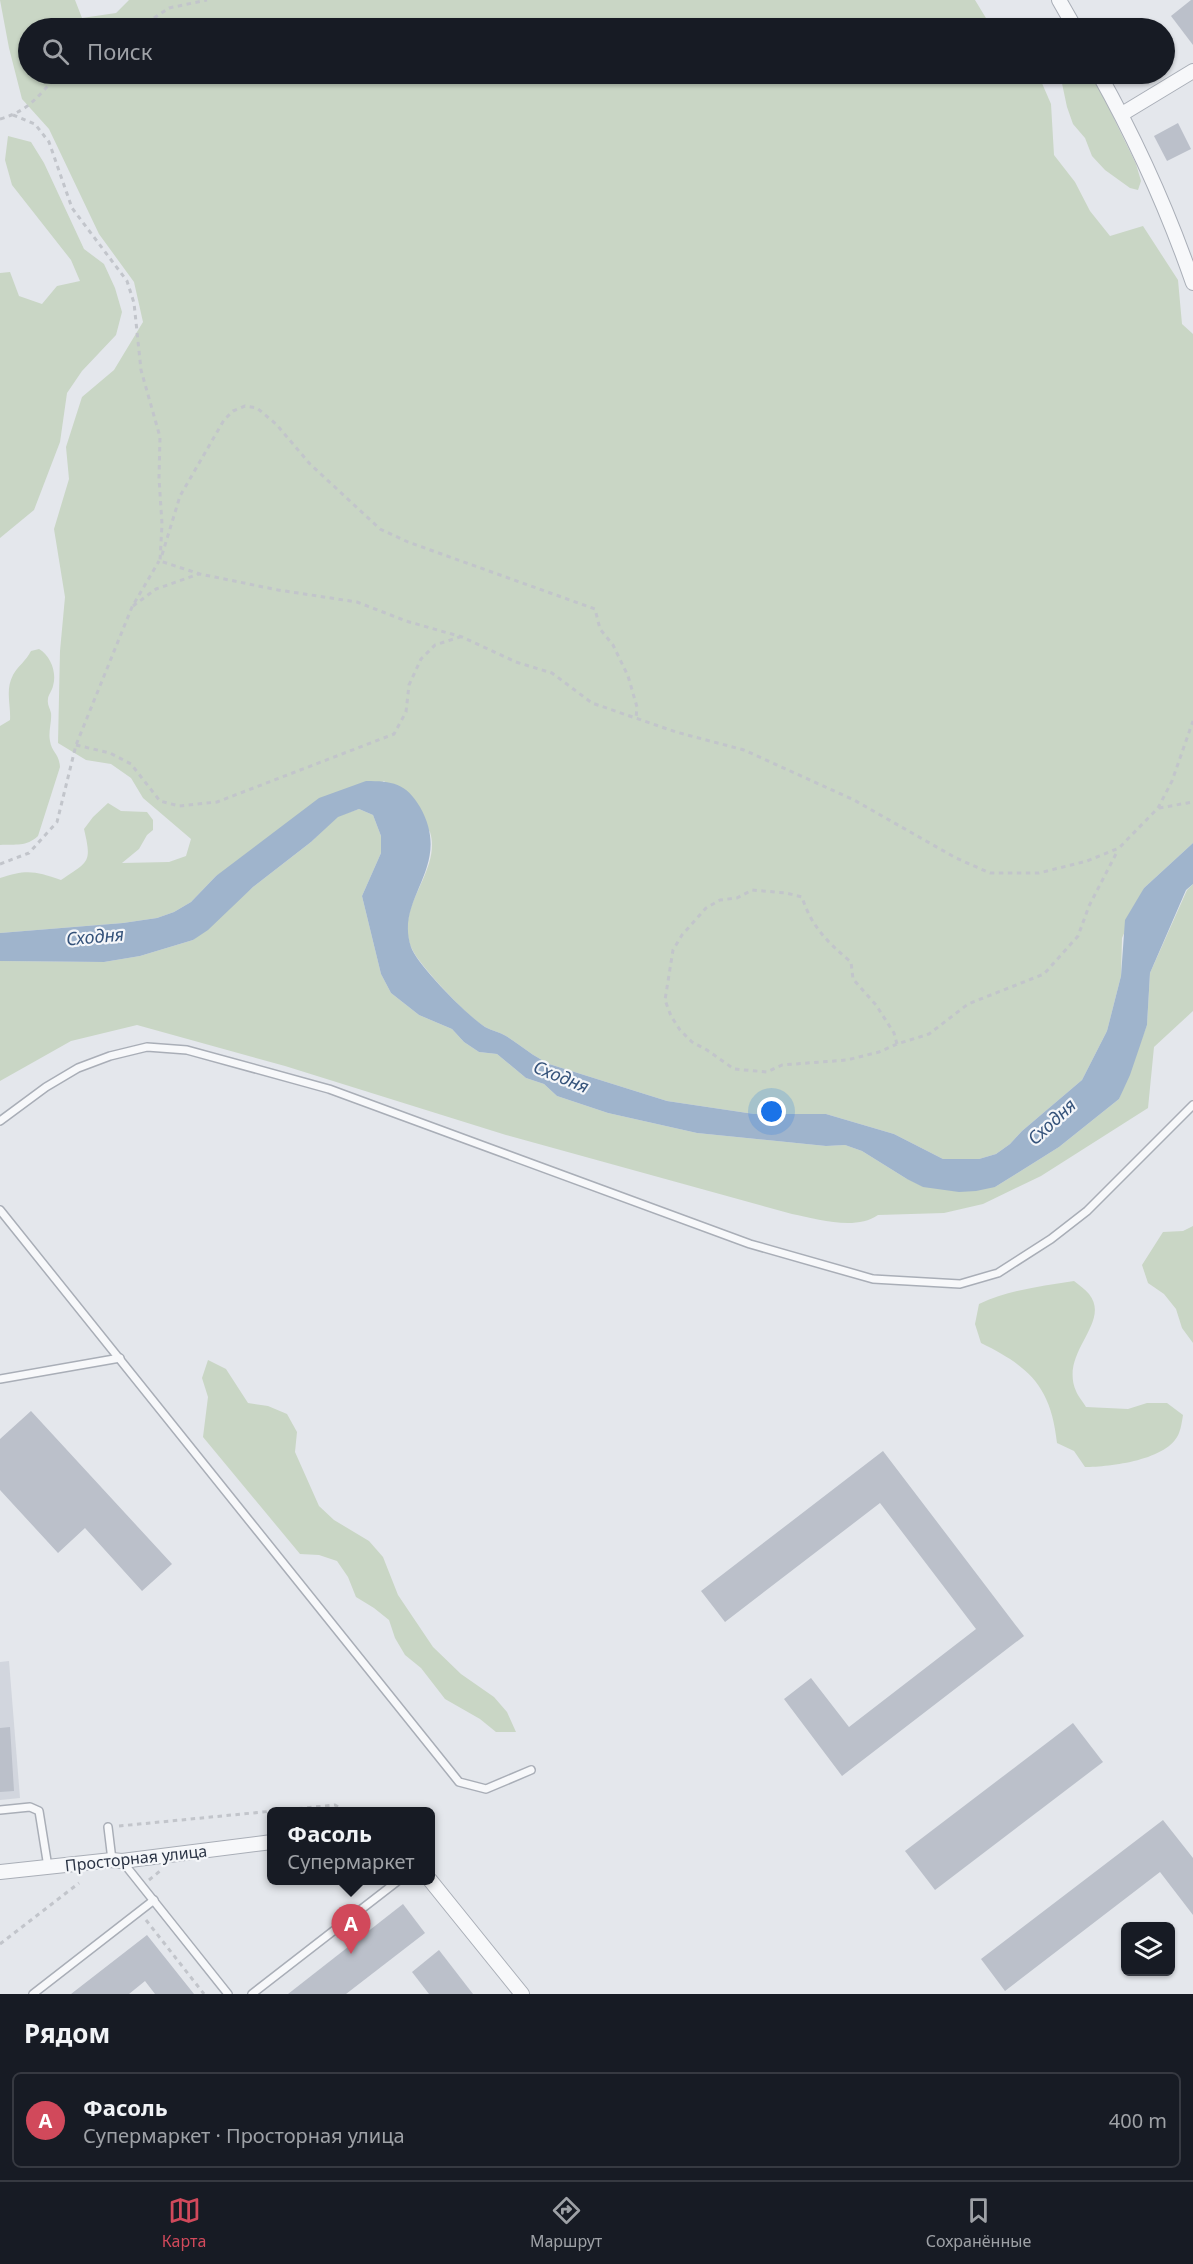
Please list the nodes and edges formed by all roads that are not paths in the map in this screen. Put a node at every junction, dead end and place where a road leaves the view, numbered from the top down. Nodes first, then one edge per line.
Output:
1 (1059, 0) edge
2 (1069, 18) edge
3 (1193, 71) edge
4 (1175, 82) edge
5 (1105, 84) edge
6 (1172, 84) edge
7 (1122, 114) junction
8 (1193, 283) edge
9 (1193, 1105) edge
10 (0, 1121) edge
11 (0, 1209) edge
12 (120, 1358) junction
13 (0, 1379) edge
14 (531, 1770) dead end
15 (0, 1810) edge
16 (108, 1827) road end
17 (267, 1843) edge
18 (117, 1860) junction
19 (48, 1867) junction
20 (0, 1872) edge
21 (394, 1885) edge
22 (433, 1885) edge
23 (154, 1900) junction
24 (33, 1994) edge
25 (228, 1994) edge
26 (252, 1994) edge
27 (522, 1994) edge

1 - 2 street
3 - 4 street
5 - 7 street
6 - 7 street
7 - 8 street
9 - 10 lane
11 - 12 lane
12 - 13 lane
12 - 14 lane
15 - 19 lane
16 - 18 lane
17 - 18 street, Просторная улица
18 - 19 street, Просторная улица
18 - 23 lane
19 - 20 street, Просторная улица
21 - 26 lane
22 - 27 street
23 - 24 lane
23 - 25 lane

